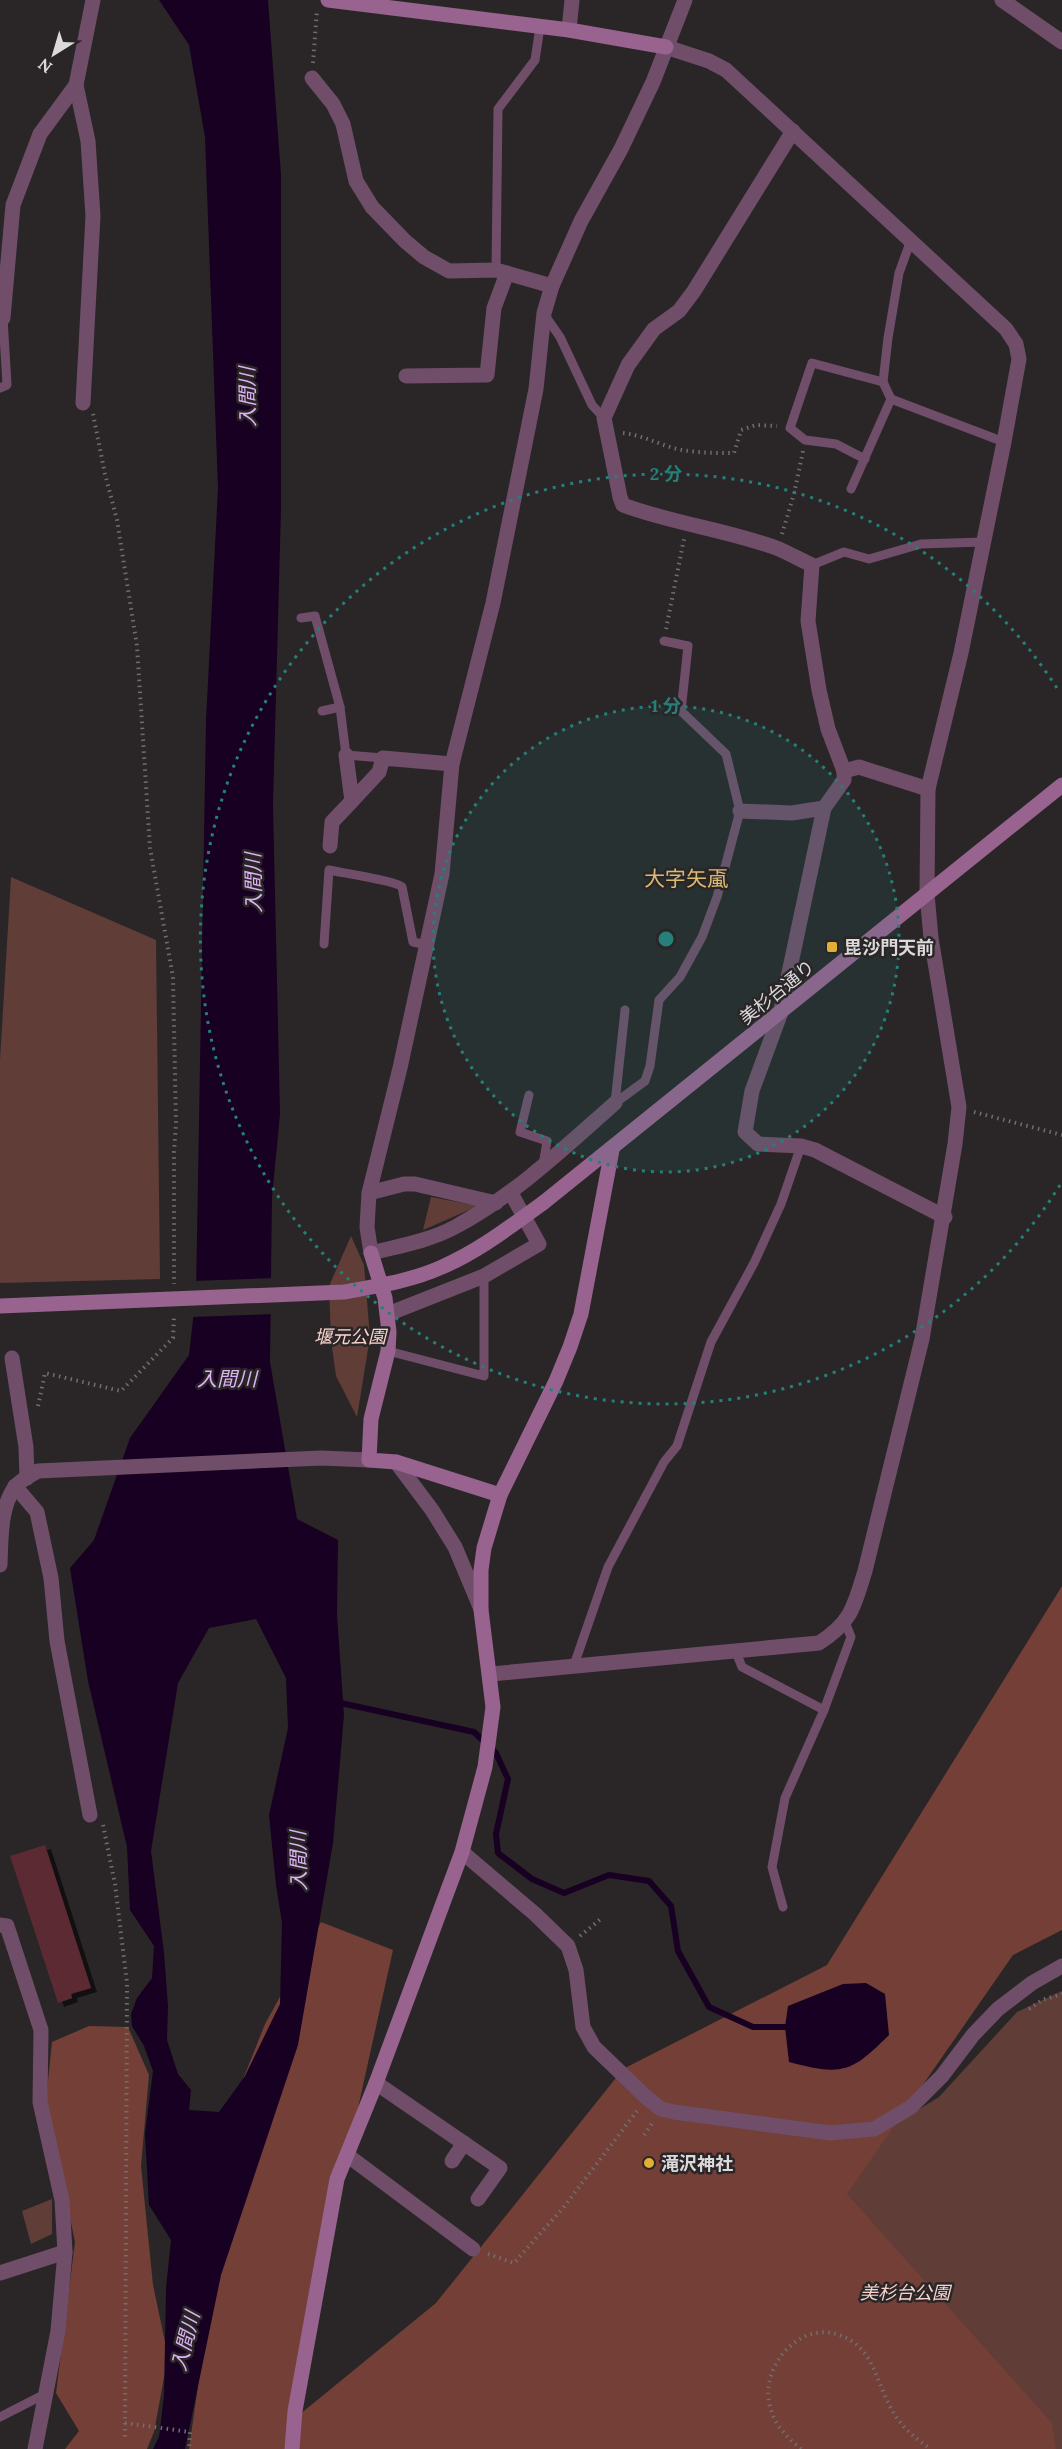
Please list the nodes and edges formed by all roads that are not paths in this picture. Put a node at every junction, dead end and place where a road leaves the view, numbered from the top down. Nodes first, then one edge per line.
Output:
1 (93, 0) edge
2 (328, 0) edge
3 (572, 0) edge
4 (685, 0) edge
5 (1002, 0) edge
6 (351, 1) edge
7 (540, 27) junction
8 (569, 30) junction
9 (1062, 42) edge
10 (666, 47) junction
11 (312, 78) road end
12 (76, 85) junction
13 (793, 130) junction
14 (911, 240) junction
15 (502, 272) junction
16 (552, 286) junction
17 (544, 313) junction
18 (3, 318) joint
19 (406, 376) dead end
20 (884, 382) junction
21 (0, 388) edge
22 (891, 399) junction
23 (83, 403) road end
24 (605, 424) junction
25 (1004, 442) junction
26 (865, 459) junction
27 (851, 489) dead end
28 (983, 542) junction
29 (812, 565) junction
30 (301, 618) dead end
31 (664, 641) road end
32 (340, 707) junction
33 (322, 711) dead end
34 (346, 755) junction
35 (383, 758) junction
36 (452, 764) junction
37 (844, 771) junction
38 (1062, 785) edge
39 (928, 789) junction
40 (352, 801) junction
41 (824, 808) junction
42 (740, 811) junction
43 (330, 846) dead end
44 (927, 894) junction
45 (324, 944) dead end
46 (427, 945) junction
47 (625, 1010) dead end
48 (780, 1015) junction
49 (529, 1095) dead end
50 (615, 1103) junction
51 (801, 1146) junction
52 (612, 1150) junction
53 (543, 1167) junction
54 (369, 1193) junction
55 (511, 1193) junction
56 (496, 1203) junction
57 (945, 1217) junction
58 (371, 1253) junction
59 (484, 1276) junction
60 (0, 1306) edge
61 (388, 1314) junction
62 (388, 1351) junction
63 (12, 1358) dead end
64 (369, 1460) junction
65 (396, 1462) junction
66 (13, 1490) edge
67 (500, 1495) junction
68 (0, 1565) edge
69 (481, 1610) junction
70 (845, 1622) junction
71 (736, 1652) junction
72 (574, 1665) junction
73 (490, 1674) junction
74 (824, 1710) junction
75 (90, 1815) road end
76 (462, 1852) junction
77 (783, 1907) dead end
78 (0, 1925) edge
79 (1062, 1966) edge
80 (376, 2083) junction
81 (464, 2144) junction
82 (347, 2154) junction
83 (452, 2161) dead end
84 (478, 2199) dead end
85 (473, 2248) road end
86 (65, 2252) junction
87 (0, 2273) edge
88 (45, 2394) junction
89 (0, 2417) edge
90 (36, 2449) edge
91 (292, 2449) edge

1 - 12 street
2 - 6 street
3 - 8 street
4 - 10 street
5 - 9 street
6 - 7 street
7 - 8 street
7 - 15 lane
8 - 10 street
10 - 13 street
10 - 16 street
11 - 15 street
12 - 18 street
12 - 23 street
13 - 14 street
13 - 24 street
14 - 20 lane
14 - 25 street
15 - 16 street
15 - 19 street
16 - 17 street
17 - 24 lane
17 - 36 street
18 - 21 lane
20 - 22 lane
20 - 26 lane
22 - 25 lane
22 - 26 lane
24 - 29 street
25 - 28 street
26 - 27 lane
28 - 29 lane
28 - 39 street
29 - 37 street
30 - 32 lane
31 - 42 lane
32 - 33 lane
32 - 34 lane
34 - 35 lane
34 - 40 street
35 - 36 street
35 - 40 street
36 - 46 street
37 - 39 street
37 - 41 street
38 - 44 street, 美杉台通り
39 - 44 street
40 - 43 street
41 - 42 street
41 - 48 street
42 - 50 lane
44 - 48 street, 美杉台通り
44 - 57 street
45 - 46 lane
46 - 54 street
47 - 50 lane
48 - 51 street
48 - 52 street, 美杉台通り
49 - 53 lane
50 - 53 street
51 - 57 street
51 - 72 lane
52 - 60 street, 美杉台通り, bridge
52 - 67 street
53 - 55 street
54 - 56 street
54 - 58 street
55 - 56 street
55 - 59 street
56 - 58 street
57 - 70 street
58 - 61 street
59 - 61 street
59 - 62 lane
61 - 62 street
62 - 64 street
63 - 66 street
64 - 65 street
64 - 66 street
65 - 67 street
65 - 69 street
66 - 68 street
66 - 75 street
67 - 69 street
69 - 73 street
70 - 71 street
70 - 74 lane
71 - 72 street
71 - 74 lane
72 - 73 street
73 - 76 street
74 - 77 lane
76 - 79 street
76 - 80 street
78 - 86 street
80 - 81 street
80 - 82 street
81 - 83 street
81 - 84 street
82 - 85 street
82 - 91 street
86 - 87 street
86 - 88 street
88 - 89 lane
88 - 90 street

